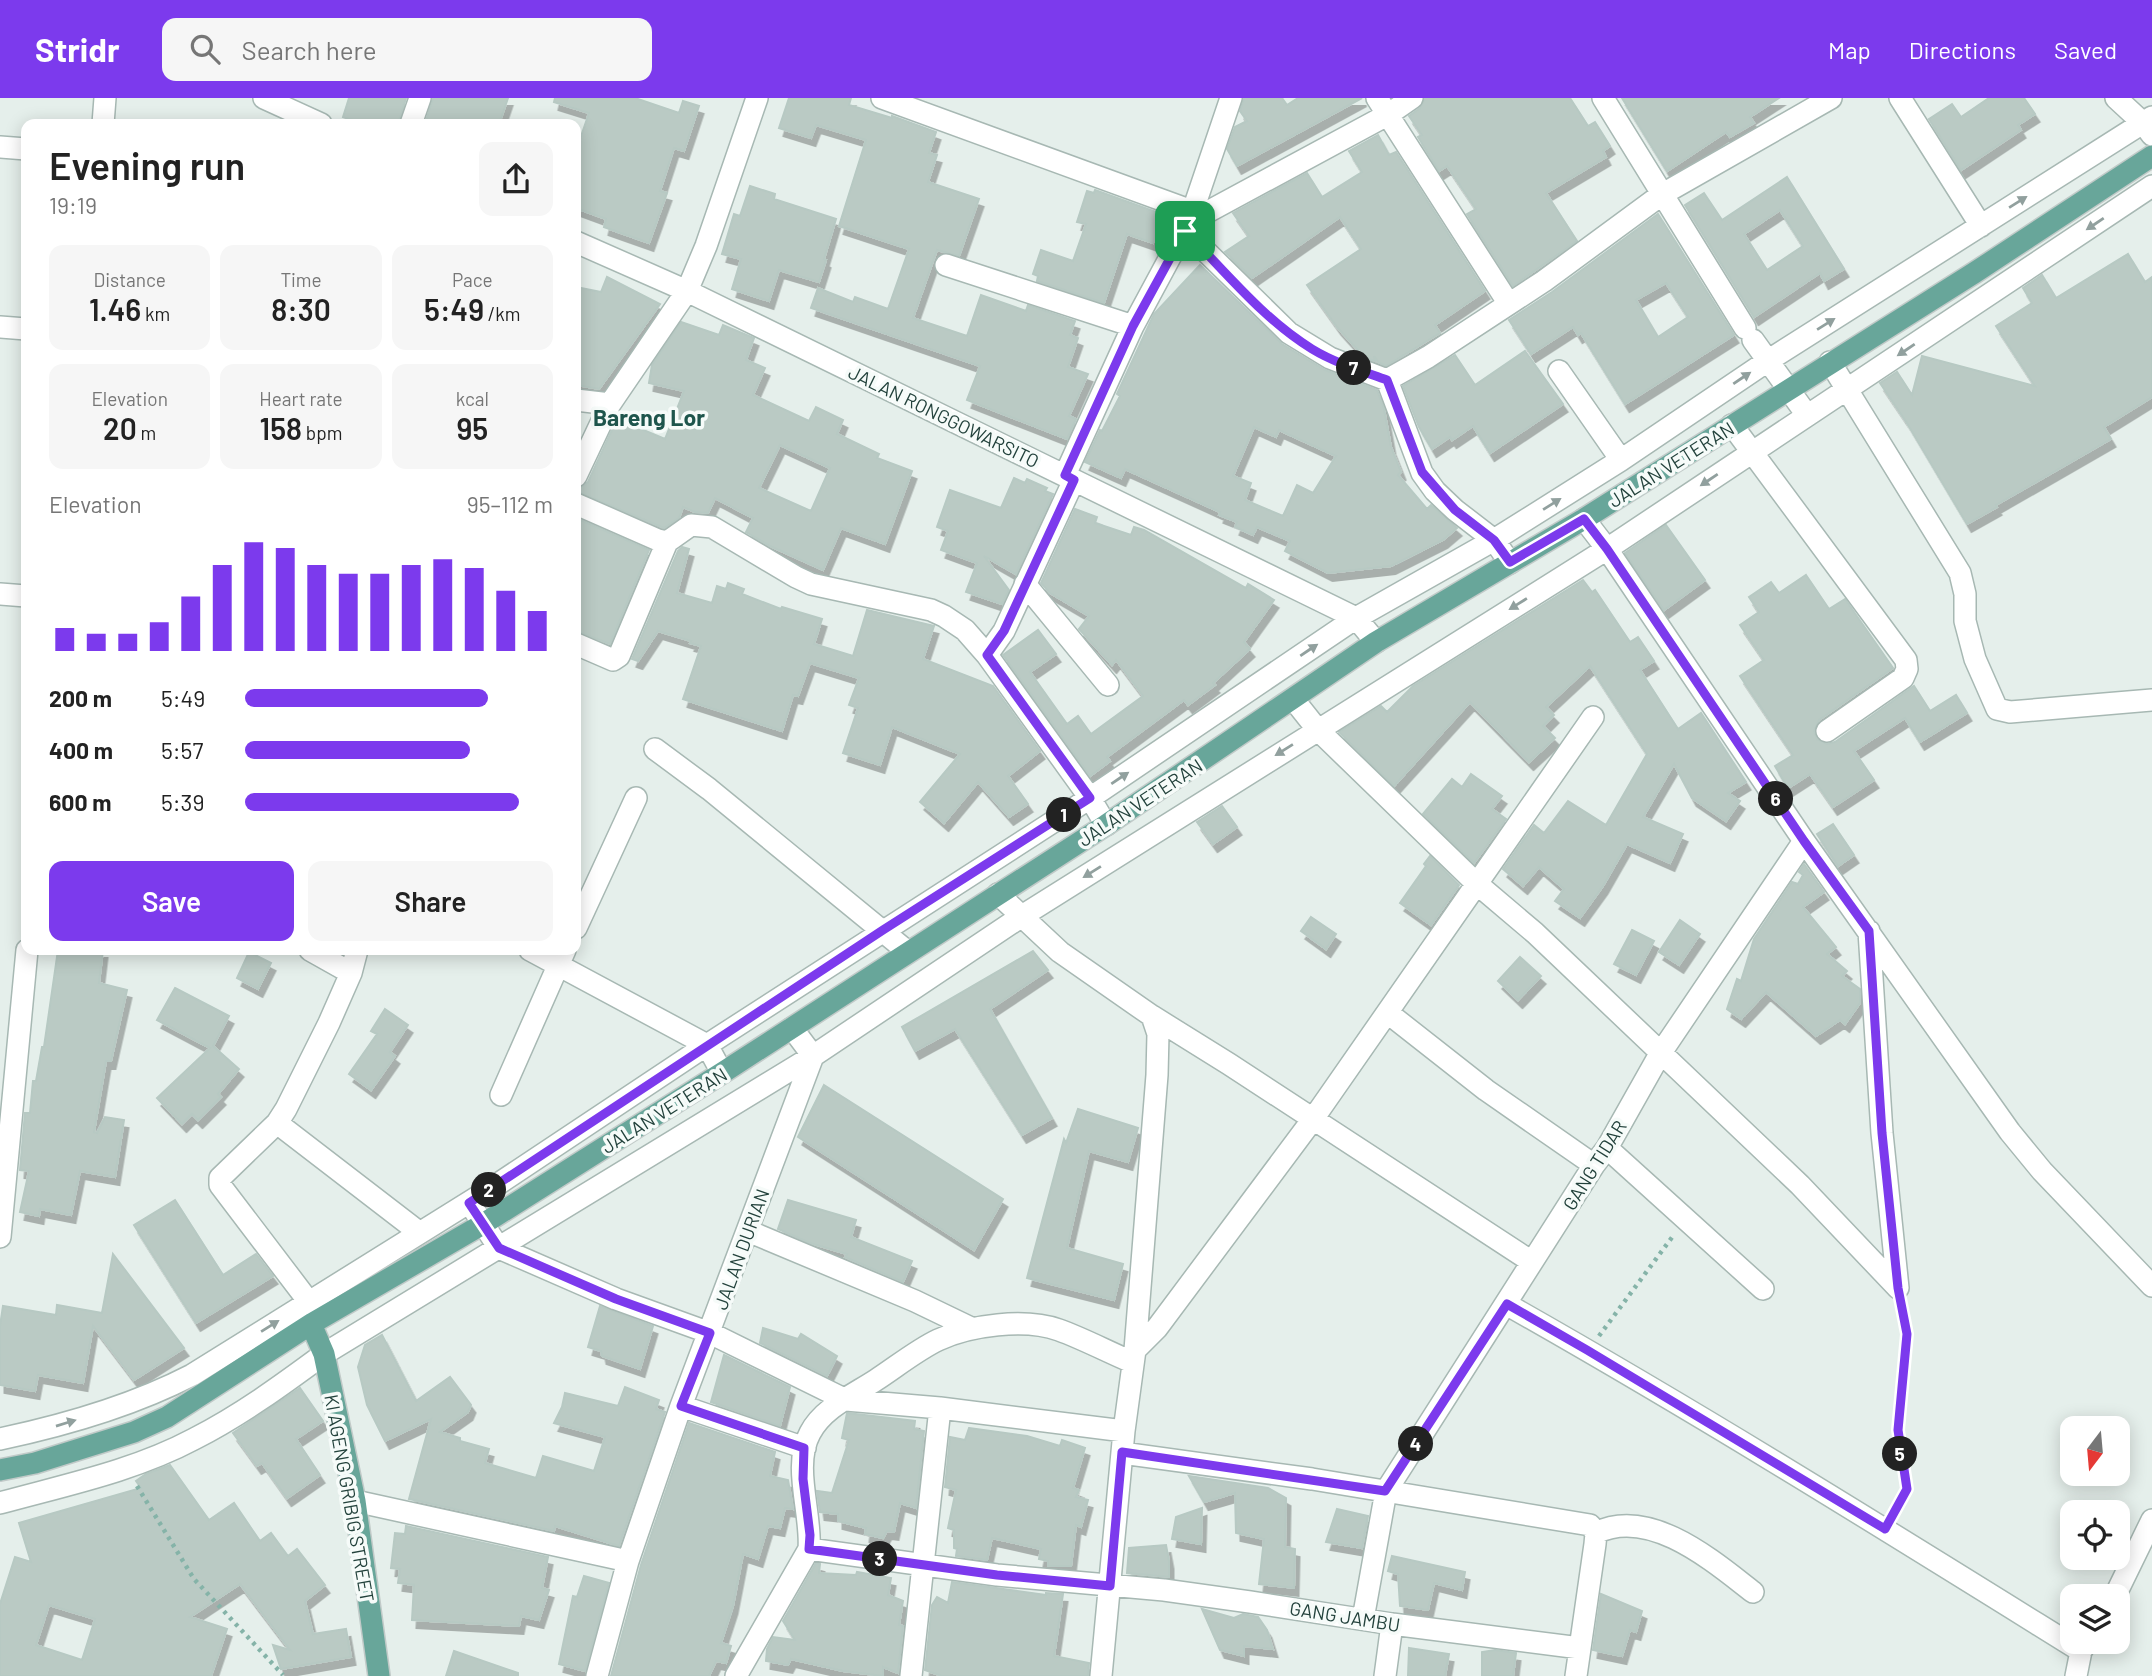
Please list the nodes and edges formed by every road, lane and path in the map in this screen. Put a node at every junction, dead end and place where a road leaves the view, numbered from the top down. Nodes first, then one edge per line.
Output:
1 (105, 98) edge
2 (264, 98) edge
3 (421, 98) edge
4 (757, 98) edge
5 (882, 98) edge
6 (1231, 98) edge
7 (1412, 98) edge
8 (1603, 98) edge
9 (1830, 98) edge
10 (1900, 98) edge
11 (2116, 98) edge
12 (1383, 106) edge
13 (103, 119) edge
14 (310, 119) edge
15 (413, 119) edge
16 (2149, 125) edge
17 (0, 146) edge
18 (21, 148) edge
19 (2152, 156) edge
20 (2152, 186) edge
21 (1661, 195) junction
22 (1189, 221) junction
23 (1981, 226) junction
24 (581, 244) edge
25 (946, 265) dead end
26 (687, 291) junction
27 (1509, 304) junction
28 (1133, 326) junction
29 (0, 327) edge
30 (21, 329) edge
31 (1769, 360) junction
32 (1830, 362) junction
33 (1559, 372) dead end
34 (1387, 380) junction
35 (1789, 388) junction
36 (1846, 390) junction
37 (581, 401) edge
38 (610, 404) junction
39 (1807, 415) junction
40 (1732, 425) junction
41 (1751, 453) junction
42 (1621, 460) junction
43 (581, 465) edge
44 (1070, 477) junction
45 (581, 506) edge
46 (1584, 519) junction
47 (1494, 540) junction
48 (667, 542) junction
49 (1607, 549) junction
50 (1510, 562) junction
51 (1025, 584) junction
52 (0, 594) edge
53 (21, 596) edge
54 (1356, 618) junction
55 (1376, 642) junction
56 (581, 646) edge
57 (987, 655) junction
58 (1108, 685) dead end
59 (1294, 700) junction
60 (2152, 700) edge
61 (1593, 717) dead end
62 (1317, 729) junction
63 (1827, 731) dead end
64 (655, 749) dead end
65 (636, 798) dead end
66 (1090, 798) junction
67 (1106, 825) junction
68 (1804, 841) junction
69 (1476, 883) junction
70 (998, 894) junction
71 (1022, 916) junction
72 (581, 917) edge
73 (883, 930) junction
74 (1869, 931) junction
75 (908, 952) junction
76 (27, 955) edge
77 (319, 955) edge
78 (356, 955) edge
79 (562, 957) edge
80 (351, 974) junction
81 (1388, 1013) junction
82 (1152, 1017) junction
83 (792, 1028) junction
84 (706, 1045) junction
85 (1660, 1054) junction
86 (813, 1056) junction
87 (722, 1073) junction
88 (501, 1095) dead end
89 (1313, 1119) junction
90 (277, 1123) junction
91 (1607, 1148) junction
92 (1594, 1165) junction
93 (469, 1203) junction
94 (1686, 1219) junction
95 (483, 1224) junction
96 (748, 1231) junction
97 (420, 1233) junction
98 (0, 1237) edge
99 (499, 1248) junction
100 (1532, 1262) junction
101 (2152, 1286) edge
102 (1898, 1288) junction
103 (1763, 1289) dead end
104 (309, 1302) junction
105 (1507, 1304) junction
106 (311, 1324) junction
107 (971, 1328) junction
108 (710, 1333) junction
109 (1587, 1350) junction
110 (324, 1354) junction
111 (1134, 1356) junction
112 (846, 1400) junction
113 (681, 1406) junction
114 (940, 1408) junction
115 (1124, 1430) junction
116 (0, 1439) edge
117 (804, 1448) junction
118 (1122, 1452) junction
119 (126, 1468) junction
120 (0, 1470) edge
121 (1385, 1491) junction
122 (355, 1501) junction
123 (0, 1503) edge
124 (2152, 1520) edge
125 (1885, 1529) junction
126 (1596, 1532) junction
127 (809, 1549) junction
128 (628, 1561) junction
129 (923, 1565) junction
130 (2121, 1584) edge
131 (1110, 1586) junction
132 (1753, 1591) dead end
133 (1363, 1619) junction
134 (1392, 1624) junction
135 (2060, 1632) edge
136 (1580, 1648) junction
137 (2082, 1654) edge
138 (283, 1675) edge
139 (379, 1676) edge
140 (597, 1676) edge
141 (736, 1676) edge
142 (911, 1676) edge
143 (1101, 1676) edge
144 (1385, 1676) edge
145 (1576, 1676) edge
146 (2076, 1676) edge

1 - 13 street
2 - 14 street
3 - 15 street
4 - 26 street
5 - 22 street
6 - 22 street
7 - 12 street
8 - 21 street
9 - 21 street
10 - 23 street
11 - 16 street
12 - 22 street
12 - 27 street
23 -> 16 street
17 - 18 street
19 - 32 main road, JALAN VETERAN
20 -> 36 street
21 - 27 street
21 - 31 street
22 - 28 street
22 - 34 street
31 -> 23 street
24 - 26 street, JALAN RONGGOWARSITO
25 - 28 street
26 - 38 street
26 - 44 street, JALAN RONGGOWARSITO
27 - 34 street
28 - 44 street
29 - 30 street
31 - 35 street
42 -> 31 street
32 - 35 main road, JALAN VETERAN
32 - 36 street
33 - 42 street
34 - 47 street
35 - 39 street
35 - 40 main road, JALAN VETERAN
36 - 39 street
36 - 60 street
37 - 38 street
38 - 43 street
39 - 41 street
40 - 41 street
40 - 46 main road, JALAN VETERAN
41 -> 49 street
41 - 63 street
47 -> 42 street
44 - 51 street
44 - 54 street, JALAN RONGGOWARSITO
45 - 48 street
46 - 49 street
46 - 50 main road, JALAN VETERAN
47 - 50 street
47 - 54 street
48 - 56 street
48 - 57 street
49 -> 62 street
49 - 68 street
50 - 55 main road, JALAN VETERAN
51 - 57 street
51 - 58 street
52 - 53 street
54 - 55 street, JALAN RONGGOWARSITO
66 -> 54 street
55 - 59 main road, JALAN VETERAN
57 - 66 street
59 - 62 street
59 - 67 main road, JALAN VETERAN
61 - 69 street
62 - 69 street
62 -> 71 street
64 - 73 street
65 - 72 street
66 - 67 street
66 - 73 street
67 - 70 main road, JALAN VETERAN
68 - 74 street
68 - 85 street, GANG TIDAR
69 - 81 street
69 - 85 street
70 - 71 street
70 - 75 main road, JALAN VETERAN
71 - 82 street
71 - 86 street
73 - 75 street
73 - 84 street
74 - 101 street
74 - 102 street
75 - 83 main road, JALAN VETERAN
76 - 98 street
77 - 80 street
78 - 80 street
79 - 84 street
79 - 88 street
80 - 90 street
81 - 89 street
81 - 92 street
82 - 89 street
82 - 111 street
83 - 86 street
83 - 87 main road, JALAN VETERAN
84 - 87 street
84 - 93 street
85 - 91 street, GANG TIDAR
85 - 102 street
86 - 96 street, JALAN DURIAN
86 - 99 street
87 - 95 main road, JALAN VETERAN
89 - 100 street
89 - 111 street
90 - 97 street
90 - 104 street
91 - 92 street, GANG TIDAR
91 - 94 street
92 - 100 street, GANG TIDAR
93 - 95 street
93 - 97 street
94 - 103 street
94 - 109 path
95 - 99 street
95 - 106 main road, JALAN VETERAN
96 - 107 street
96 - 108 street, JALAN DURIAN
97 - 104 street
99 - 108 street
99 - 110 street
100 - 105 street, GANG TIDAR
102 - 125 path
116 -> 104 street
105 - 109 street
105 - 121 street, GANG TIDAR
106 - 110 main road, KI AGENG GRIBIG STREET
106 - 120 main road, JALAN VETERAN
107 - 111 street
107 - 112 street
108 - 112 street
108 - 113 street, JALAN DURIAN
109 - 125 street
110 - 119 street
110 - 122 main road, KI AGENG GRIBIG STREET
111 - 115 street
112 - 114 street
112 - 117 street
113 - 117 street
113 - 128 street, JALAN DURIAN
114 - 115 street
114 - 129 street
115 - 118 street
117 - 127 street
118 - 121 street
118 - 131 street
119 - 123 street
119 - 138 path
121 - 126 street
121 - 133 street
122 - 128 street
122 - 139 main road, KI AGENG GRIBIG STREET
124 - 130 street
125 - 135 street
126 - 132 street
126 - 136 street
127 - 129 street, GANG JAMBU
127 - 141 street
128 - 140 street, JALAN DURIAN
129 - 131 street, GANG JAMBU
129 - 142 street
131 - 133 street, GANG JAMBU
131 - 143 street
133 - 134 street, GANG JAMBU
134 - 136 street, GANG JAMBU
134 - 144 street
136 - 145 street
137 - 146 street

